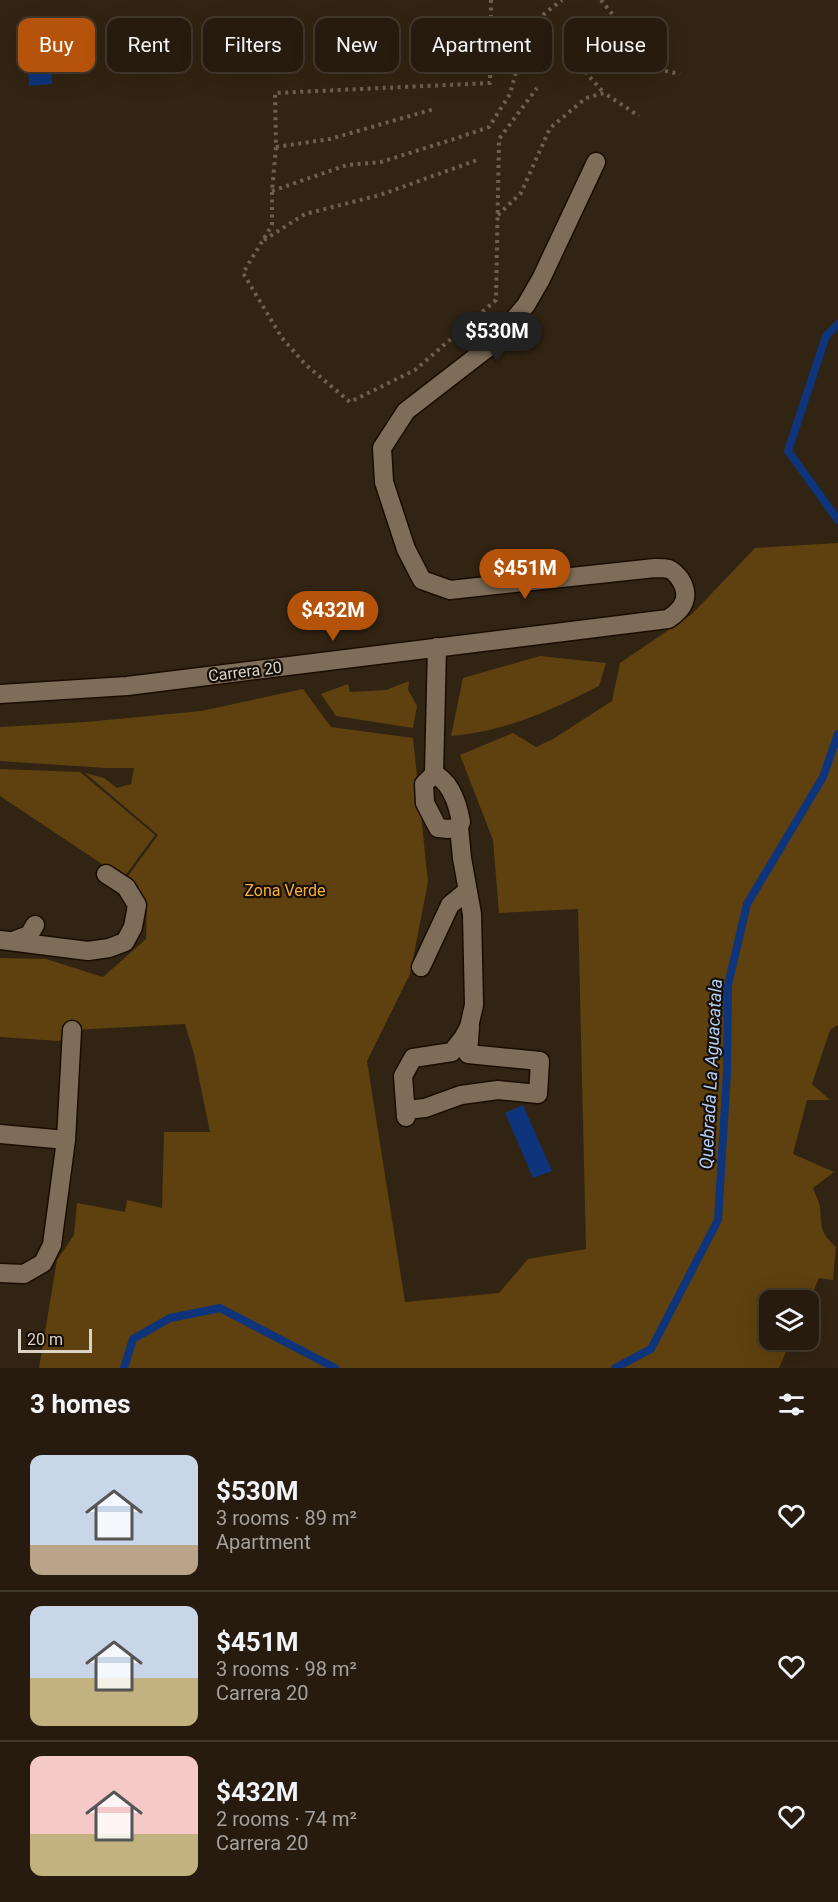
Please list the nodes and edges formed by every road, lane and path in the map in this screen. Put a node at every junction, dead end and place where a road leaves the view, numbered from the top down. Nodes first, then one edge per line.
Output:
1 (491, 0) edge
2 (562, 0) edge
3 (601, 0) edge
4 (585, 72) edge
5 (680, 74) dead end
6 (537, 88) dead end
7 (604, 93) junction
8 (434, 109) dead end
9 (639, 116) dead end
10 (276, 147) junction
11 (480, 159) dead end
12 (596, 162) dead end
13 (272, 190) junction
14 (497, 216) junction
15 (263, 240) junction
16 (436, 647) junction
17 (0, 694) edge
18 (434, 774) junction
19 (459, 827) junction
20 (106, 874) dead end
21 (467, 891) junction
22 (35, 925) dead end
23 (7, 940) edge
24 (421, 967) dead end
25 (471, 1019) junction
26 (72, 1030) dead end
27 (0, 1134) edge
28 (66, 1140) junction
29 (0, 1273) edge

1 - 10 path
2 - 13 path
3 - 5 path
4 - 7 path
6 - 14 path
7 - 9 path
7 - 14 path
8 - 10 path
10 - 13 path
11 - 15 path
12 - 16 street, Carrera 20
13 - 15 path
14 - 15 path
16 - 17 street, Carrera 20
16 - 18 street
18 - 19 street
18 - 19 street
19 - 21 street
20 - 23 street
21 - 24 street
21 - 25 street
22 - 23 street
25 - 25 street
26 - 28 street
27 - 28 street
28 - 29 street

